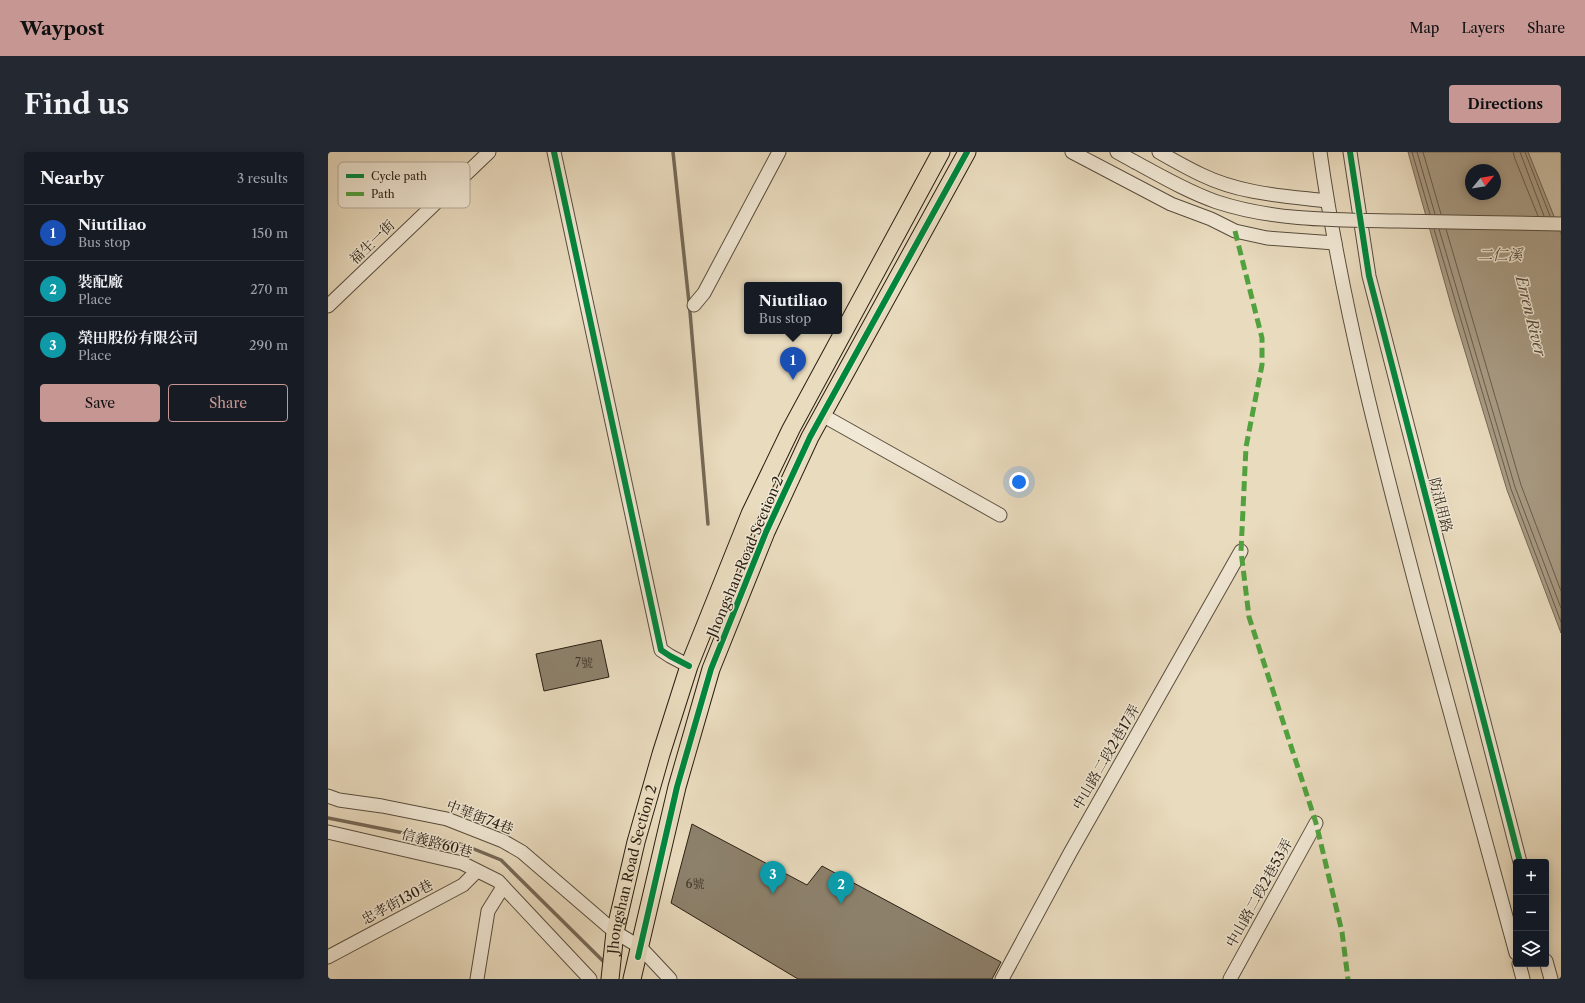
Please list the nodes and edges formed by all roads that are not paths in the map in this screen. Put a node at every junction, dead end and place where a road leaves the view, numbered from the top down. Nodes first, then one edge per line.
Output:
1 (489, 152) edge
2 (554, 152) edge
3 (779, 152) edge
4 (941, 152) edge
5 (967, 152) edge
6 (1072, 152) edge
7 (1117, 152) edge
8 (1159, 152) edge
9 (1320, 152) edge
10 (1350, 152) edge
11 (470, 170) edge
12 (1327, 201) junction
13 (430, 208) edge
14 (1561, 224) edge
15 (1335, 243) junction
16 (694, 305) dead end
17 (328, 306) edge
18 (822, 415) junction
19 (1000, 515) dead end
20 (1241, 551) dead end
21 (689, 666) junction
22 (328, 796) edge
23 (1316, 823) dead end
24 (328, 832) edge
25 (1519, 859) edge
26 (477, 871) junction
27 (503, 887) junction
28 (615, 940) junction
29 (1513, 942) edge
30 (639, 952) junction
31 (328, 956) edge
32 (1520, 967) edge
33 (1548, 967) edge
34 (477, 979) edge
35 (590, 979) edge
36 (610, 979) edge
37 (632, 979) edge
38 (670, 979) edge
39 (1002, 979) edge
40 (1230, 979) edge
41 (1523, 979) edge
42 (1551, 979) edge

1 - 11 street, 福生一街
2 - 21 street
3 - 16 street
4 - 21 main road, Jhongshan Road Section 2
5 - 18 main road, Jhongshan Road Section 2
6 - 15 street
7 - 14 street, bridge
8 - 12 street
9 - 12 street
10 - 25 street, 防汛用路
12 - 15 street
13 - 17 street, 福生一街
15 - 29 street
18 - 19 street
18 - 30 main road, Jhongshan Road Section 2
20 - 39 street, 中山路二段2巷17弄
21 - 28 main road, Jhongshan Road Section 2
22 - 28 street, 中華街74巷
23 - 40 street, 中山路二段2巷53弄
24 - 26 street, 信義路60巷
26 - 27 street, 信義路60巷
26 - 31 street, 忠孝街130巷
27 - 34 street
27 - 35 street, 信義路60巷
28 - 30 street, 中華街74巷
28 - 36 main road, Jhongshan Road Section 2
30 - 37 main road, Jhongshan Road Section 2
30 - 38 street, 中華街74巷
32 - 41 street
33 - 42 street

